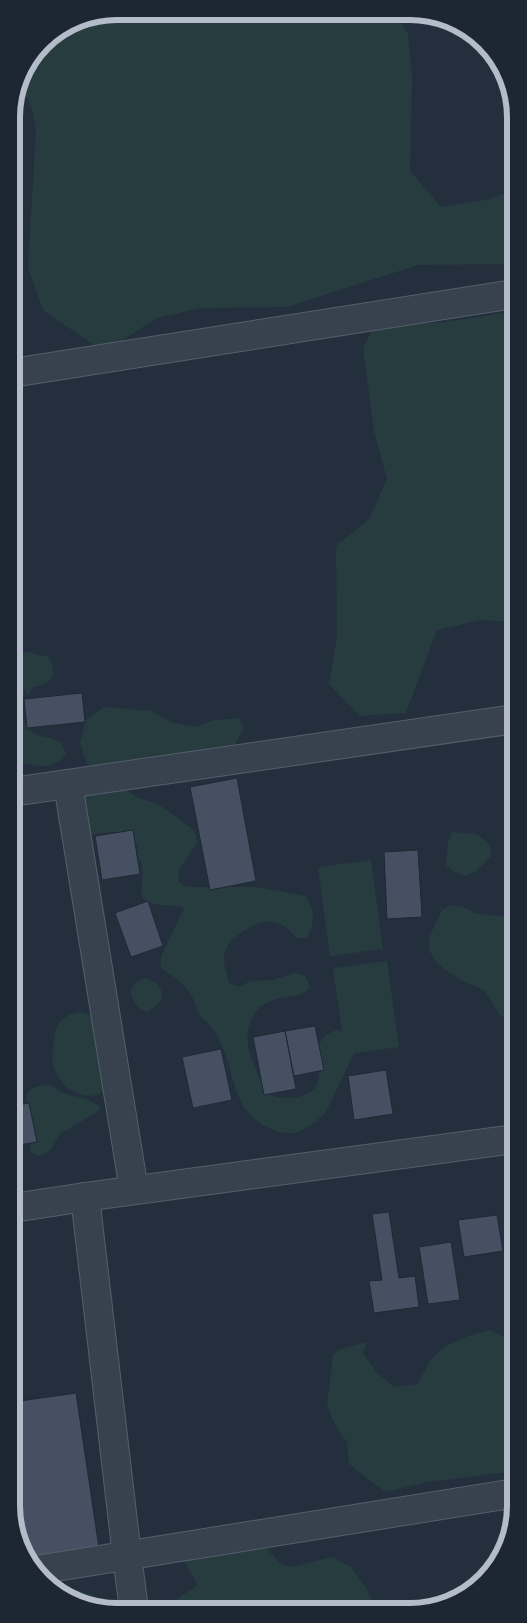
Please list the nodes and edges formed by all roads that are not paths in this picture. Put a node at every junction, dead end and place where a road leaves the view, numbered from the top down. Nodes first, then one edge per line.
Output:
1 (507, 295) edge
2 (20, 372) edge
3 (507, 720) edge
4 (68, 784) junction
5 (20, 791) edge
6 (507, 1140) edge
7 (134, 1190) junction
8 (85, 1197) junction
9 (20, 1207) edge
10 (507, 1494) edge
11 (126, 1556) junction
12 (44, 1569) edge
13 (133, 1603) edge

1 - 2 street
3 - 4 street
4 - 5 street
4 - 7 street
6 - 7 street
7 - 8 street
8 - 9 street
8 - 11 street
10 - 11 street
11 - 12 street
11 - 13 street

